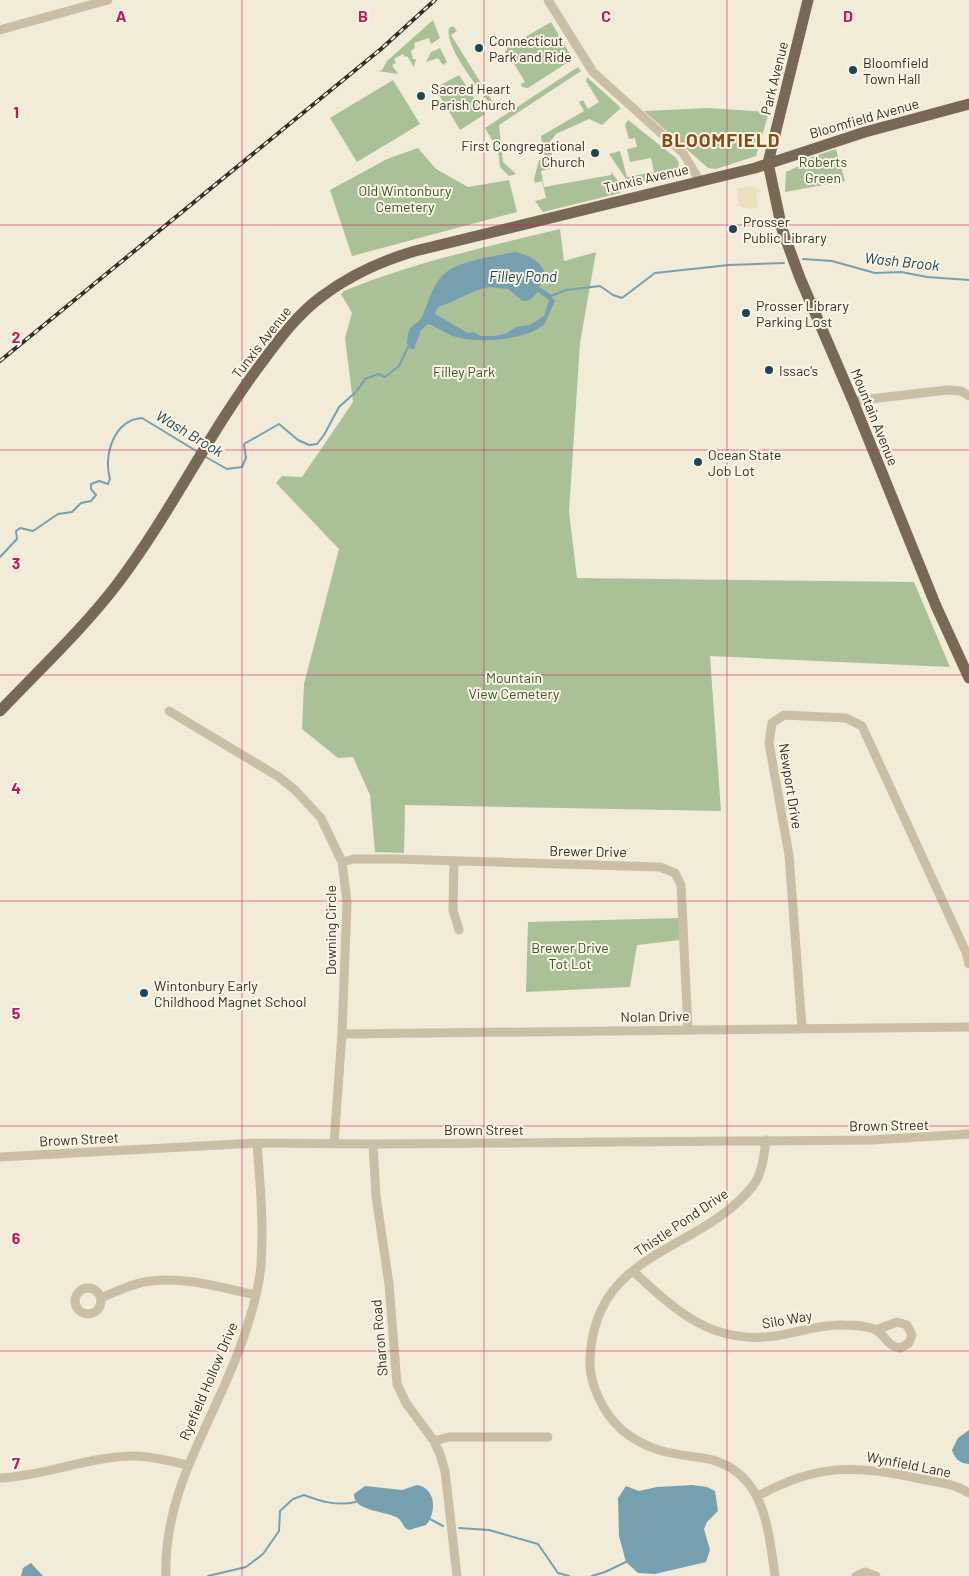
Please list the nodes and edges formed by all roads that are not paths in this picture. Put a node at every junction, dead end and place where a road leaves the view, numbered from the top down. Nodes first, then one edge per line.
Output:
1 (108, 0) edge
2 (548, 0) edge
3 (808, 0) edge
4 (0, 30) edge
5 (969, 104) edge
6 (768, 163) junction
7 (700, 181) junction
8 (969, 396) edge
9 (853, 401) junction
10 (969, 678) edge
11 (0, 711) edge
12 (169, 711) dead end
13 (454, 861) junction
14 (342, 862) junction
15 (459, 930) dead end
16 (969, 964) edge
17 (969, 1027) edge
18 (802, 1028) junction
19 (688, 1030) junction
20 (342, 1034) junction
21 (969, 1134) edge
22 (766, 1140) junction
23 (257, 1143) junction
24 (334, 1143) junction
25 (373, 1144) junction
26 (0, 1157) edge
27 (633, 1271) junction
28 (255, 1296) junction
29 (101, 1298) dead end
30 (876, 1330) dead end
31 (548, 1437) dead end
32 (434, 1441) junction
33 (187, 1465) junction
34 (0, 1478) edge
35 (969, 1493) edge
36 (758, 1496) junction
37 (166, 1572) edge
38 (457, 1576) edge
39 (775, 1576) edge
40 (856, 1576) edge
41 (876, 1576) edge

1 - 4 street
2 - 7 street
3 - 6 main road, Park Avenue
5 - 6 main road, Bloomfield Avenue
6 - 7 main road, Tunxis Avenue
6 - 9 main road, Mountain Avenue
7 - 11 main road, Tunxis Avenue
8 - 9 street
9 - 10 main road, Mountain Avenue
12 - 14 street, Downing Circle
13 - 14 street, Brewer Drive
13 - 15 street
13 - 19 street, Brewer Drive
14 - 20 street, Downing Circle
16 - 18 street, Newport Drive
17 - 18 street, Nolan Drive
18 - 19 street, Nolan Drive
19 - 20 street, Nolan Drive
20 - 24 street, Downing Circle
21 - 22 street, Brown Street
22 - 25 street, Brown Street
22 - 27 street, Thistle Pond Drive
23 - 24 street, Brown Street
23 - 26 street, Brown Street
23 - 28 street, Ryefield Hollow Drive
24 - 25 street, Brown Street
25 - 32 street, Sharon Road
27 - 30 street, Silo Way
27 - 36 street, Thistle Pond Drive
28 - 29 street
28 - 33 street, Ryefield Hollow Drive
31 - 32 street
32 - 38 street, Sharon Road
33 - 34 street
33 - 37 street, Ryefield Hollow Drive
35 - 36 street, Wynfield Lane
36 - 39 street, Thistle Pond Drive
40 - 41 street

